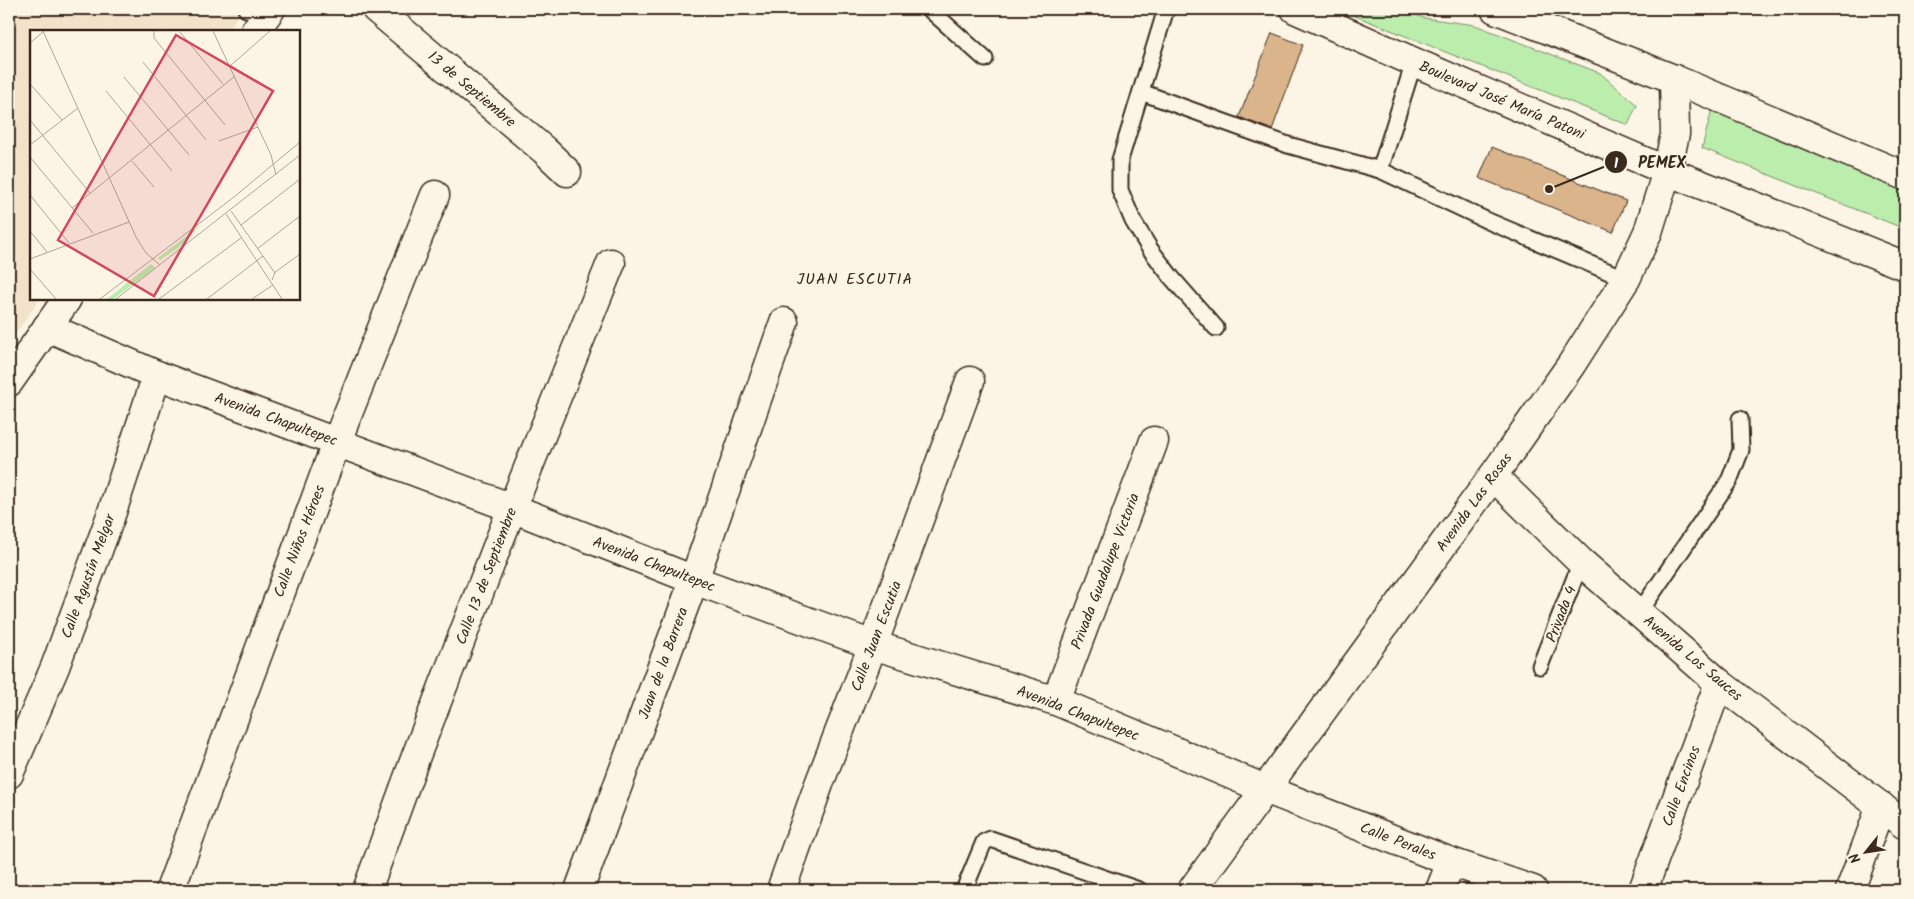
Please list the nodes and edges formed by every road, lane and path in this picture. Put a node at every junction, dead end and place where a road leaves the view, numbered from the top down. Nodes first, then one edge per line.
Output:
1 (376, 9) edge
2 (929, 9) edge
3 (1166, 9) edge
4 (1295, 9) edge
5 (1495, 9) edge
6 (985, 59) dead end
7 (1414, 62) junction
8 (1674, 79) junction
9 (1141, 92) junction
10 (1380, 170) junction
11 (1667, 171) junction
12 (567, 172) dead end
13 (1905, 176) edge
14 (435, 195) dead end
15 (611, 263) dead end
16 (1905, 266) edge
17 (1626, 280) junction
18 (66, 300) edge
19 (784, 322) dead end
20 (47, 327) junction
21 (1216, 328) dead end
22 (156, 374) junction
23 (9, 382) edge
24 (970, 382) dead end
25 (1740, 419) dead end
26 (337, 441) junction
27 (1154, 441) dead end
28 (1493, 476) junction
29 (512, 508) junction
30 (1581, 562) junction
31 (694, 580) junction
32 (1639, 613) junction
33 (874, 645) junction
34 (1540, 666) dead end
35 (1719, 682) junction
36 (1056, 701) junction
37 (9, 774) edge
38 (1265, 790) junction
39 (1881, 806) junction
40 (1905, 825) edge
41 (1451, 862) junction
42 (170, 890) edge
43 (367, 890) edge
44 (579, 890) edge
45 (781, 890) edge
46 (964, 890) edge
47 (1139, 890) edge
48 (1192, 890) edge
49 (1440, 890) edge
50 (1533, 890) edge
51 (1643, 890) edge
52 (1850, 890) edge

1 - 12 street, 13 de Septiembre
2 - 6 lane
3 - 9 lane
4 - 7 street, Boulevard José María Patoni
5 - 8 street
7 - 10 lane
7 - 11 street, Boulevard José María Patoni
8 - 11 street, Avenida Las Rosas
8 - 13 street
9 - 10 lane
9 - 21 lane
10 - 17 lane
11 - 16 street, Boulevard José María Patoni
11 - 17 street, Avenida Las Rosas
14 - 26 street, Calle Niños Héroes
15 - 29 street, Calle 13 de Septiembre
17 - 28 street, Avenida Las Rosas
18 - 20 street
19 - 31 street, Juan de la Barrera
20 - 22 street, Avenida Chapultepec
20 - 23 street
22 - 26 street, Avenida Chapultepec
22 - 37 street, Calle Agustín Melgar
24 - 33 street, Calle Juan Escutia
25 - 32 lane
26 - 29 street, Avenida Chapultepec
26 - 42 street, Calle Niños Héroes
27 - 36 street, Privada Guadalupe Victoria
28 - 30 street, Avenida Los Sauces
28 - 38 street, Avenida Las Rosas
29 - 31 street, Avenida Chapultepec
29 - 43 street, Calle 13 de Septiembre
30 - 32 street, Avenida Los Sauces
30 - 34 lane, Privada 4
31 - 33 street, Avenida Chapultepec
31 - 44 street, Juan de la Barrera
32 - 35 street, Avenida Los Sauces
33 - 36 street, Avenida Chapultepec
33 - 45 street, Calle Juan Escutia
35 - 39 street, Avenida Los Sauces
35 - 51 street, Calle Encinos
36 - 38 street, Avenida Chapultepec
38 - 41 street, Calle Perales
38 - 48 street, Avenida Las Rosas
39 - 40 street, Avenida Los Sauces
39 - 52 street
41 - 49 street
41 - 50 street, Calle Perales
46 - 47 lane

